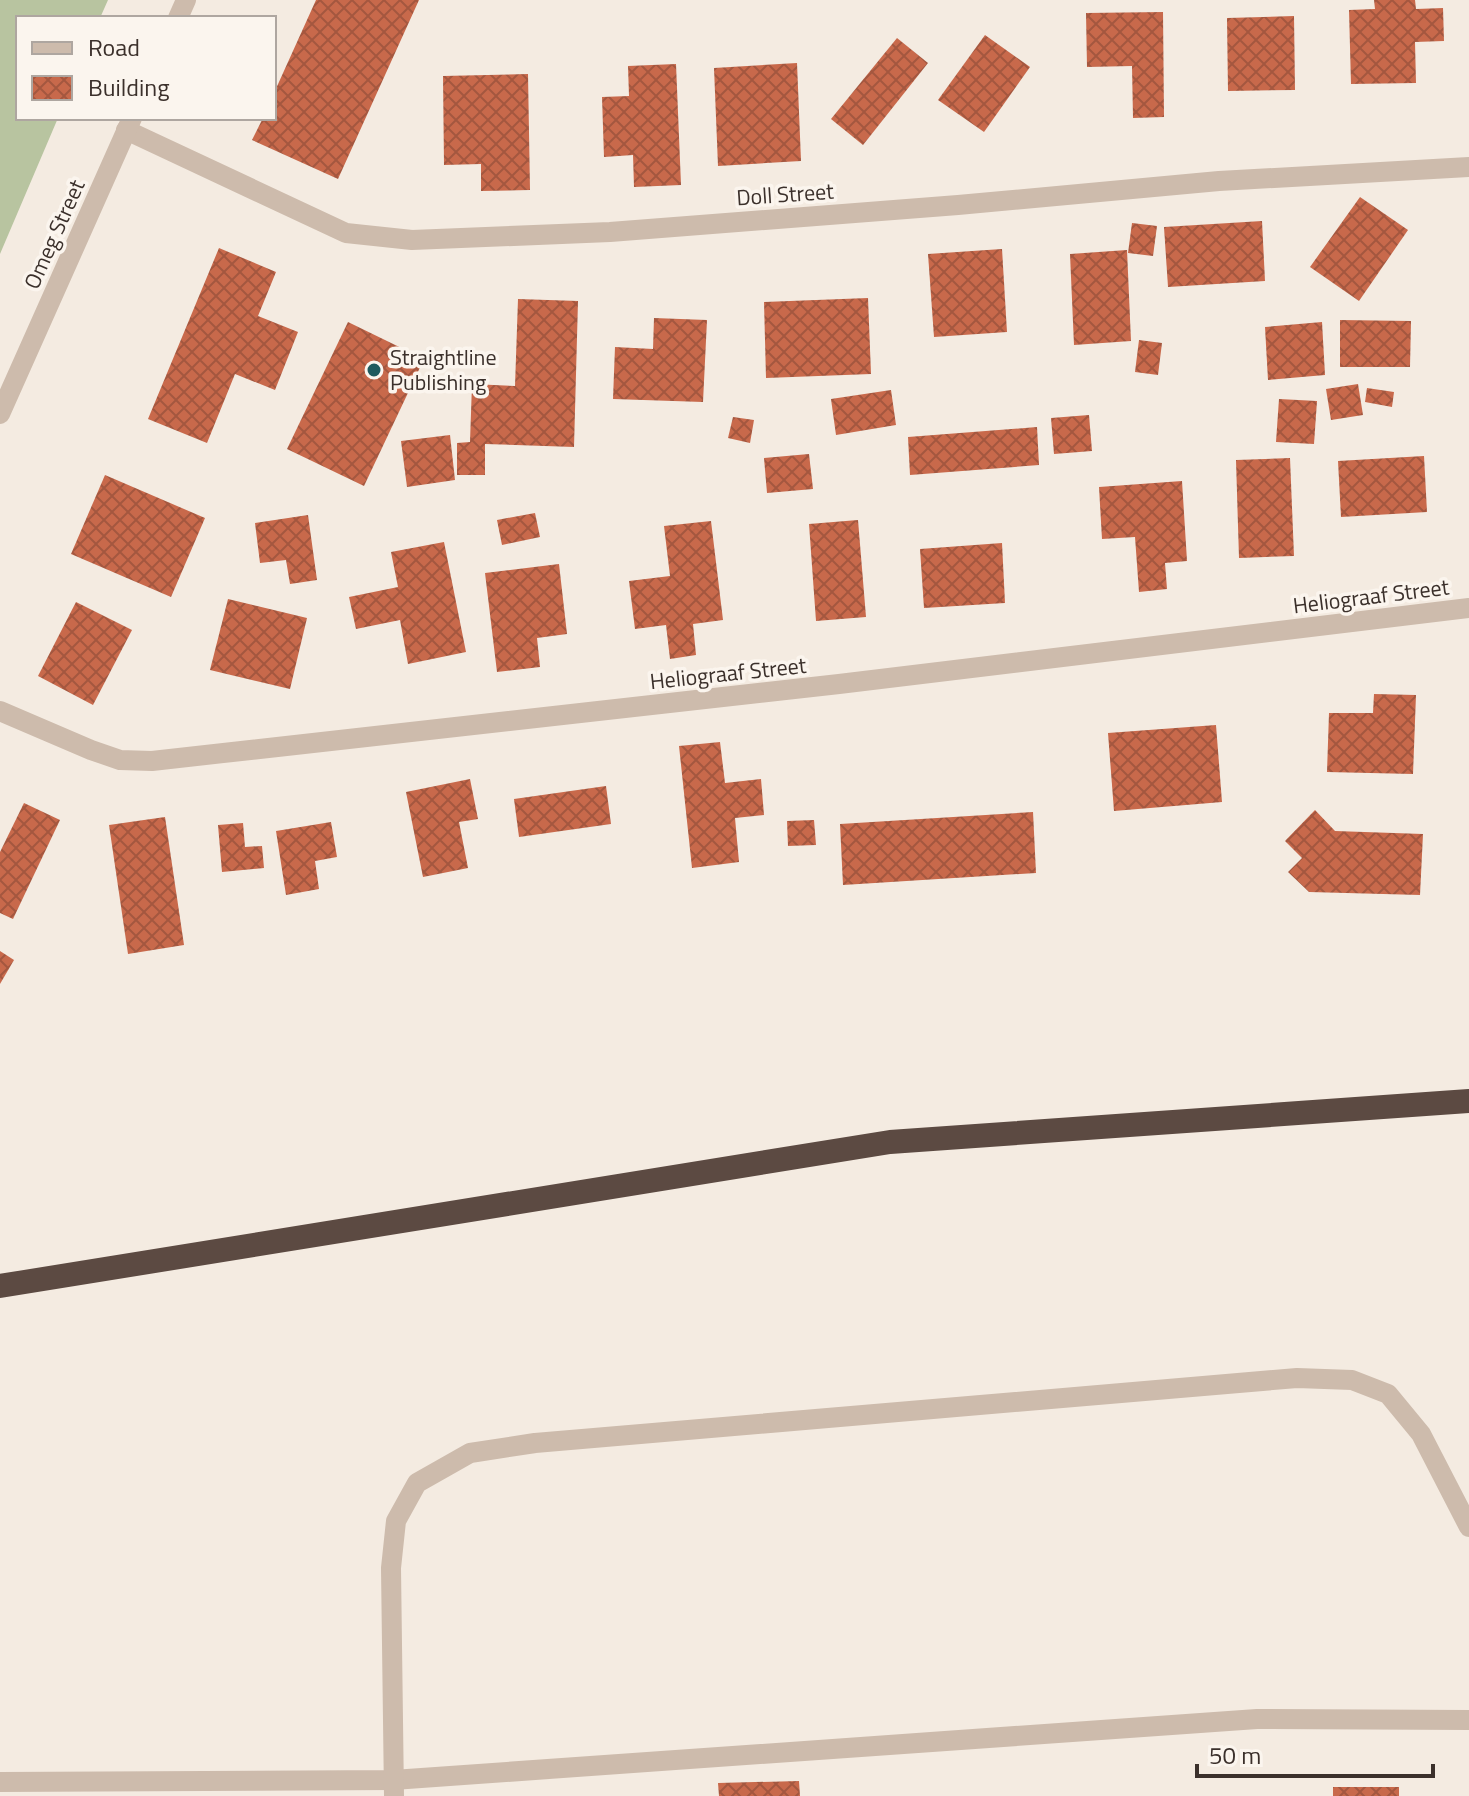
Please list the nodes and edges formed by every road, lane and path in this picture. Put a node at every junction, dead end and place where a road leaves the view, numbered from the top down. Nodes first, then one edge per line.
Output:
1 (129, 124) edge
2 (1469, 167) edge
3 (0, 414) edge
4 (1469, 608) edge
5 (0, 711) edge
6 (1469, 1101) edge
7 (0, 1286) edge
8 (1469, 1527) edge
9 (1469, 1720) edge
10 (0, 1782) edge
11 (394, 1788) edge

1 - 2 street, Doll Street
1 - 3 street, Omeg Street
4 - 5 street, Heliograaf Street
6 - 7 highway
8 - 11 street
9 - 11 street
10 - 11 street

